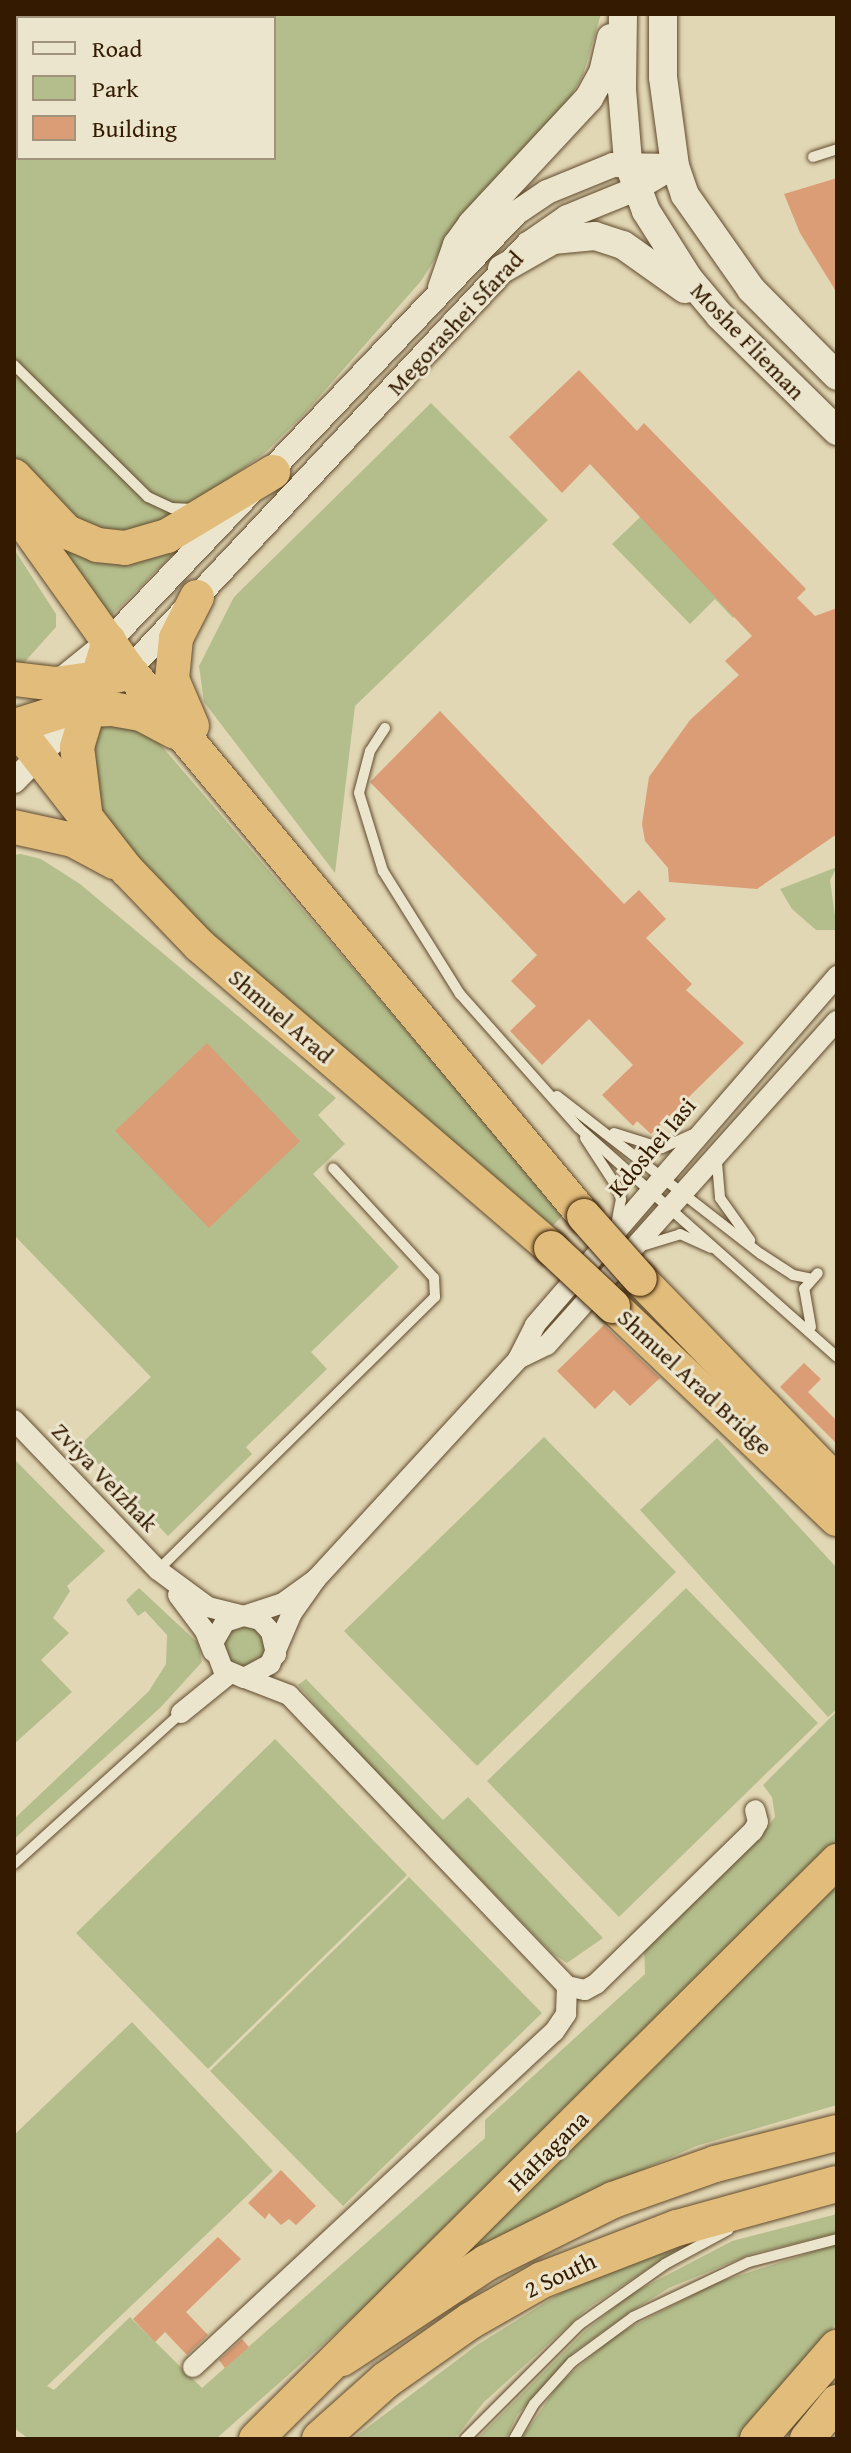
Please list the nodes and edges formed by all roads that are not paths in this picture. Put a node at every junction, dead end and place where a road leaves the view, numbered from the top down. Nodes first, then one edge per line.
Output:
1 (620, 14) edge
2 (663, 14) edge
3 (837, 149) edge
4 (813, 157) dead end
5 (675, 166) junction
6 (632, 176) junction
7 (502, 269) junction
8 (442, 288) junction
9 (720, 316) junction
10 (14, 365) edge
11 (837, 376) edge
12 (837, 431) edge
13 (273, 472) junction
14 (14, 476) edge
15 (14, 509) edge
16 (210, 509) junction
17 (197, 597) junction
18 (109, 641) junction
19 (129, 670) junction
20 (14, 679) edge
21 (55, 684) junction
22 (90, 695) junction
23 (14, 726) edge
24 (385, 728) dead end
25 (186, 740) junction
26 (26, 770) edge
27 (243, 808) junction
28 (87, 818) junction
29 (14, 827) edge
30 (127, 870) junction
31 (837, 976) edge
32 (837, 1021) edge
33 (545, 1088) junction
34 (585, 1117) junction
35 (578, 1127) junction
36 (698, 1131) junction
37 (720, 1151) junction
38 (333, 1168) dead end
39 (656, 1182) junction
40 (676, 1199) junction
41 (613, 1236) junction
42 (551, 1248) joint
43 (761, 1254) junction
44 (632, 1270) junction
45 (749, 1274) junction
46 (818, 1339) junction
47 (837, 1357) edge
48 (518, 1359) junction
49 (14, 1420) edge
50 (837, 1482) edge
51 (837, 1519) edge
52 (158, 1570) junction
53 (316, 1579) junction
54 (244, 1615) junction
55 (275, 1648) junction
56 (213, 1652) junction
57 (236, 1676) junction
58 (289, 1695) junction
59 (181, 1713) joint
60 (755, 1810) dead end
61 (837, 1861) edge
62 (14, 1864) edge
63 (567, 1986) junction
64 (837, 2133) edge
65 (837, 2184) edge
66 (795, 2211) dead end
67 (754, 2221) dead end
68 (741, 2226) dead end
69 (837, 2239) edge
70 (837, 2348) edge
71 (342, 2358) junction
72 (193, 2367) dead end
73 (837, 2402) edge
74 (256, 2439) edge
75 (320, 2439) edge
76 (465, 2439) edge
77 (514, 2439) edge
78 (758, 2439) edge
79 (807, 2439) edge

1 - 6 main road, Moshe Flieman
1 - 8 main road
2 - 5 main road, Moshe Flieman
3 - 4 lane
5 - 6 street, Megorashei Sfarad
5 - 11 main road, Moshe Flieman
6 - 7 street, Megorashei Sfarad
6 - 8 street, Megorashei Sfarad
6 - 9 main road, Moshe Flieman
7 - 9 main road
7 - 17 street, Megorashei Sfarad
8 - 13 street, Megorashei Sfarad
9 - 12 main road, Moshe Flieman
10 - 16 lane
13 - 16 highway
13 - 18 street, Megorashei Sfarad
14 - 16 highway
15 - 18 highway
17 - 19 street, Megorashei Sfarad
17 - 27 highway
18 - 19 highway
18 - 21 street, Megorashei Sfarad
18 - 22 highway
19 - 22 highway
19 - 25 highway
20 - 21 highway
21 - 22 highway
21 - 23 street, Megorashei Sfarad
22 - 23 highway
22 - 25 highway
22 - 26 street
22 - 28 highway
23 - 26 highway, Shmuel Arad
24 - 33 lane
25 - 27 highway
26 - 28 highway, Shmuel Arad
27 - 44 highway, Shmuel Arad Bridge, bridge
28 - 30 highway, Shmuel Arad
29 - 30 highway
30 - 42 highway, Shmuel Arad
31 - 36 street, Kdoshei Iasi
32 - 37 street, Kdoshei Iasi
33 - 34 lane
33 - 35 lane
34 - 36 lane
34 - 39 lane
35 - 39 lane
35 - 41 lane
36 - 39 street, Kdoshei Iasi
37 - 40 street, Kdoshei Iasi
37 - 43 lane
38 - 52 lane
39 - 40 lane
39 - 40 lane
39 - 41 street, Kdoshei Iasi
40 - 43 lane
40 - 44 street, Kdoshei Iasi
40 - 45 lane
41 - 48 street, Kdoshei Iasi
42 - 51 highway, Shmuel Arad Bridge, bridge
43 - 46 lane
44 - 45 lane
44 - 48 street, Kdoshei Iasi
44 - 50 highway, Shmuel Arad Bridge
45 - 46 lane
46 - 47 lane
48 - 53 street, Kdoshei Iasi
49 - 52 street, Zviya VeIzhak
52 - 54 street, Zviya VeIzhak
52 - 56 street, Zviya VeIzhak
53 - 54 street, Kdoshei Iasi
53 - 55 street, Kdoshei Iasi
54 - 55 street
54 - 56 street
55 - 57 street
55 - 58 street
56 - 57 street
57 - 58 street
57 - 59 street
58 - 63 street
59 - 62 lane
60 - 63 street
61 - 71 highway, HaHagana
63 - 72 street
64 - 71 highway, 2 South
65 - 75 highway, 2 South
66 - 67 lane
68 - 76 lane
69 - 77 lane
70 - 78 highway
71 - 74 highway, HaHagana
73 - 79 highway

